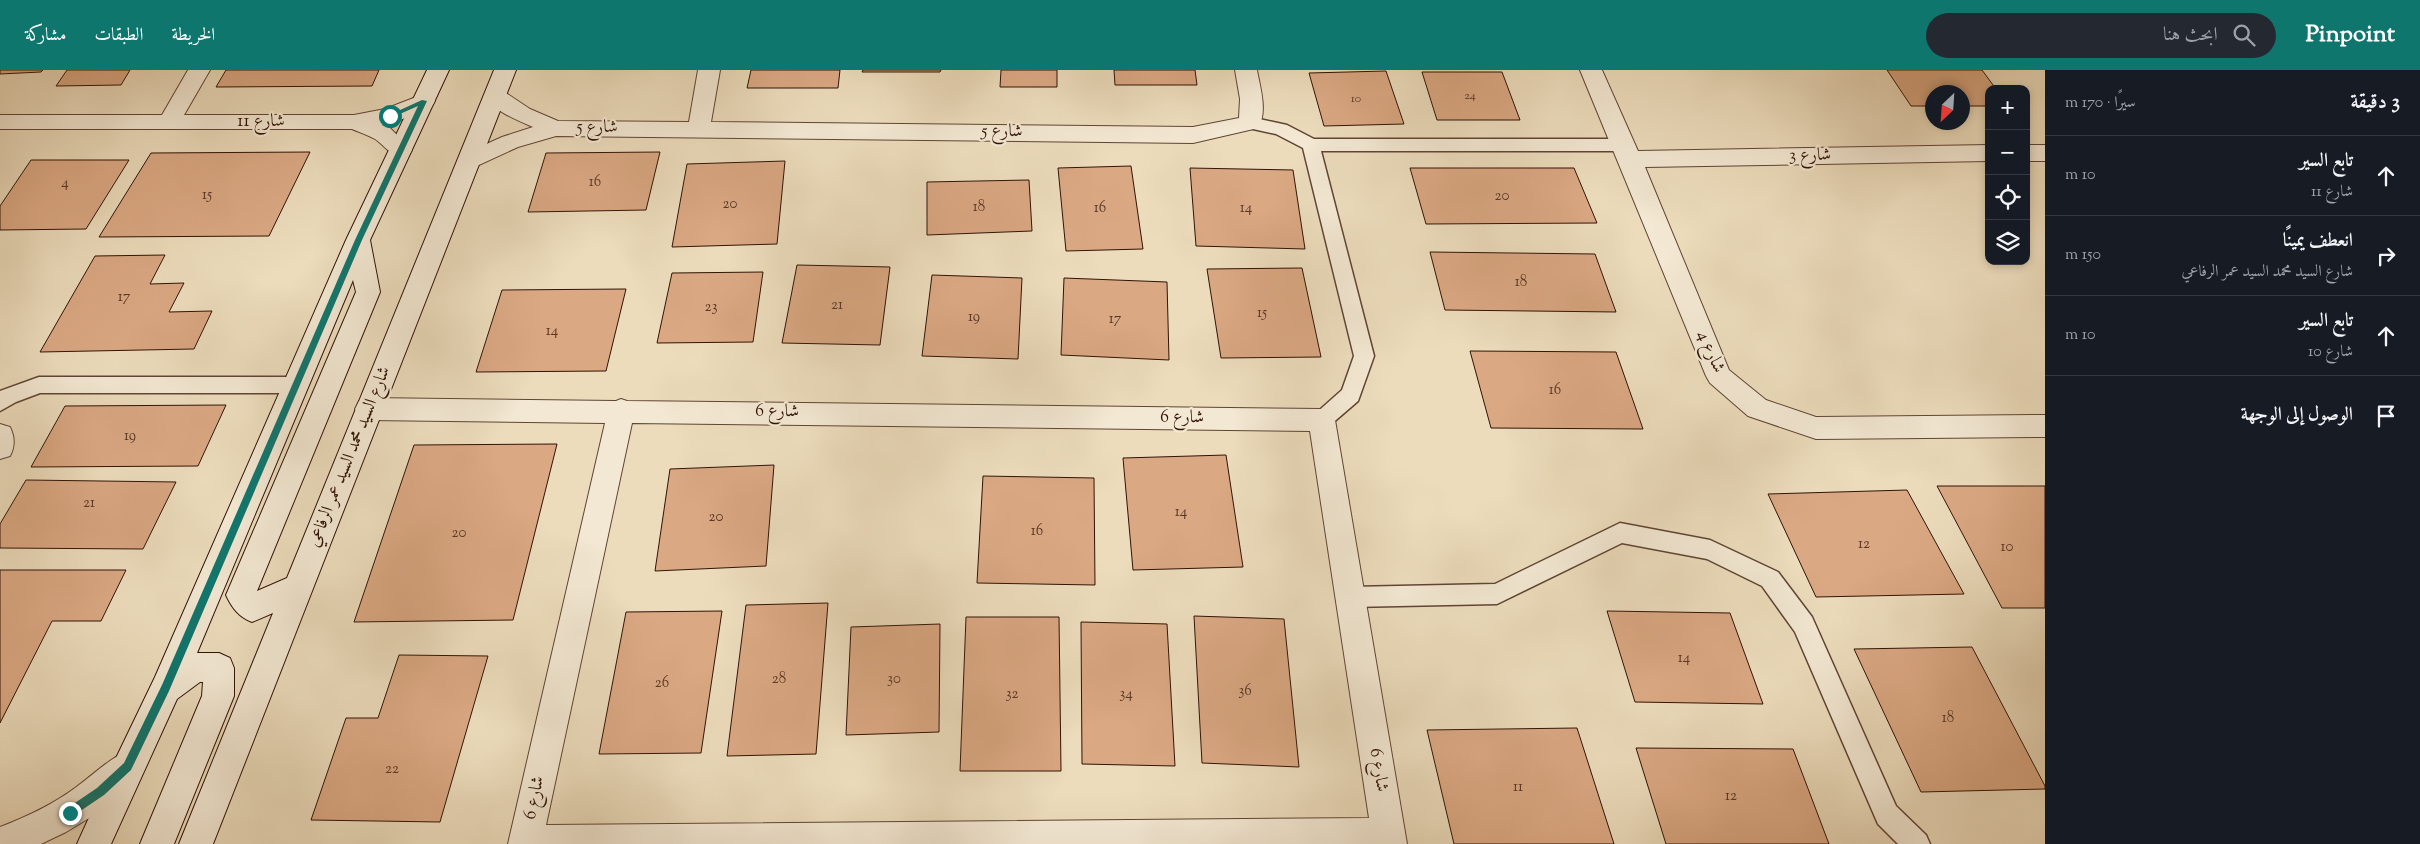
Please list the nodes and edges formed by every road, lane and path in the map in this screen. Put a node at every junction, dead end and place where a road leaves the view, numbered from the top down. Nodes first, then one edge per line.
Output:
1 (199, 70) edge
2 (438, 70) edge
3 (505, 70) edge
4 (709, 70) edge
5 (1246, 70) edge
6 (1591, 70) edge
7 (495, 96) junction
8 (424, 101) junction
9 (0, 122) edge
10 (169, 122) junction
11 (354, 122) junction
12 (1250, 123) junction
13 (556, 128) junction
14 (699, 128) junction
15 (1311, 145) junction
16 (401, 150) junction
17 (1627, 152) junction
18 (2045, 152) edge
19 (2030, 153) edge
20 (1985, 154) edge
21 (468, 162) junction
22 (358, 240) junction
23 (296, 385) junction
24 (0, 402) edge
25 (368, 409) junction
26 (621, 410) junction
27 (1322, 420) junction
28 (2045, 426) edge
29 (0, 435) edge
30 (0, 448) edge
31 (298, 588) junction
32 (1350, 597) junction
33 (166, 688) junction
34 (128, 767) junction
35 (1389, 839) edge
36 (1310, 840) edge
37 (3, 843) edge
38 (525, 843) edge
39 (94, 844) edge
40 (157, 844) edge
41 (196, 844) edge
42 (1917, 844) edge

1 - 10 street
2 - 8 street
3 - 7 street, شارع السيد محمد السيد عمر الرفاعي
4 - 14 street
5 - 12 street
6 - 17 street, شارع 4
7 - 13 street, شارع 5
7 - 21 street, شارع السيد محمد السيد عمر الرفاعي
8 - 11 street, شارع 11
8 - 16 street
9 - 10 street, شارع 11
10 - 11 street, شارع 11
11 - 16 street, شارع 11
12 - 14 street, شارع 5
12 - 15 lane
13 - 14 street, شارع 5
13 - 21 street, شارع 5
15 - 17 lane
15 - 27 lane
16 - 22 street
17 - 20 street, شارع 3
17 - 28 street, شارع 4
18 - 19 street
21 - 25 street, شارع السيد محمد السيد عمر الرفاعي
22 - 23 street
22 - 31 street
23 - 24 lane
23 - 33 street
25 - 26 street, شارع 6
25 - 31 street, شارع السيد محمد السيد عمر الرفاعي
26 - 27 street, شارع 6
26 - 38 street, شارع 6
27 - 32 street, شارع 6
29 - 30 street
31 - 41 street, شارع السيد محمد السيد عمر الرفاعي
32 - 35 street, شارع 6
32 - 42 lane
33 - 34 street
33 - 40 street
34 - 37 street
34 - 39 street
35 - 36 street, شارع 6
36 - 38 street, شارع 6

